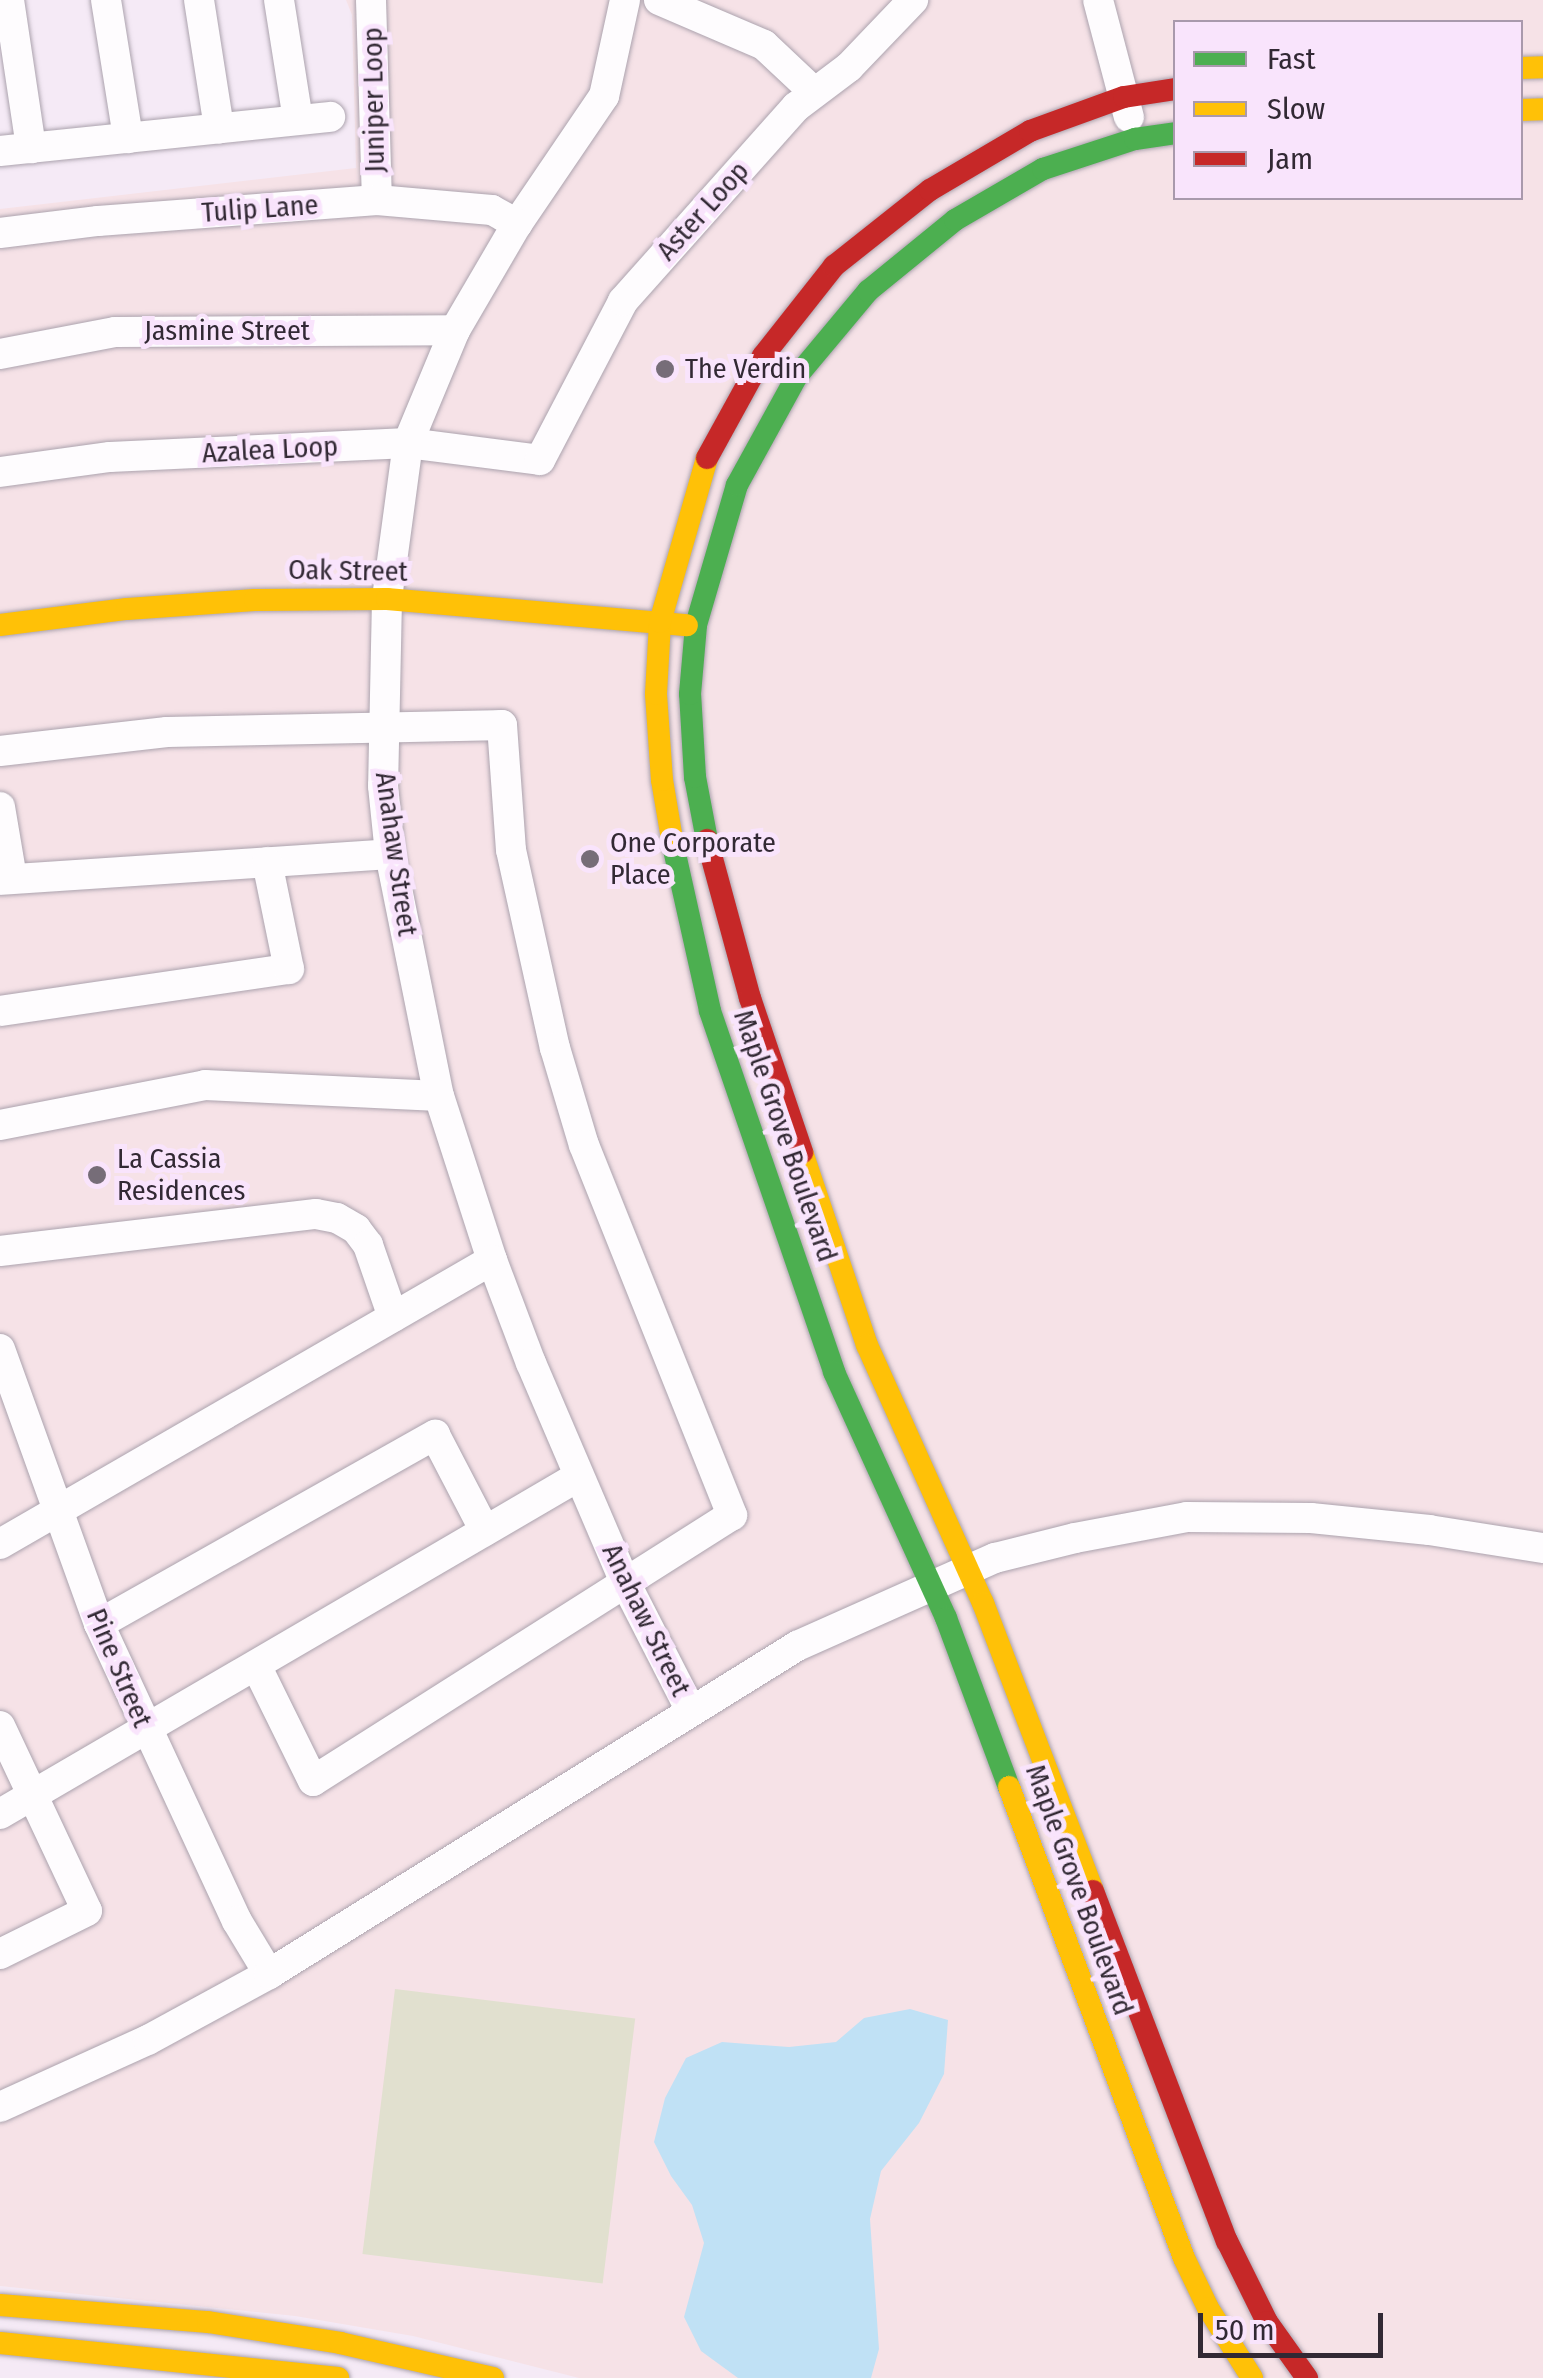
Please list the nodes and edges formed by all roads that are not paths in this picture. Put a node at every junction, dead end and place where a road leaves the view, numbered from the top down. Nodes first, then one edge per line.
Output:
1 (8, 0) edge
2 (106, 0) edge
3 (200, 0) edge
4 (279, 0) edge
5 (372, 0) edge
6 (625, 0) edge
7 (660, 0) edge
8 (913, 0) edge
9 (1098, 0) edge
10 (1173, 90) edge
11 (812, 92) junction
12 (1124, 98) junction
13 (330, 116) dead end
14 (298, 120) junction
15 (219, 128) junction
16 (1173, 133) edge
17 (128, 138) junction
18 (1135, 139) junction
19 (31, 148) junction
20 (0, 151) edge
21 (376, 200) junction
22 (517, 224) junction
23 (0, 234) edge
24 (455, 330) junction
25 (0, 354) edge
26 (408, 444) junction
27 (540, 460) joint
28 (0, 472) edge
29 (387, 599) junction
30 (660, 622) junction
31 (0, 625) edge
32 (696, 625) junction
33 (382, 726) junction
34 (0, 752) edge
35 (0, 807) edge
36 (390, 854) junction
37 (267, 862) junction
38 (6, 879) edge
39 (0, 1012) edge
40 (439, 1096) junction
41 (0, 1125) edge
42 (0, 1252) edge
43 (492, 1260) junction
44 (394, 1317) junction
45 (2, 1362) edge
46 (579, 1476) junction
47 (56, 1514) junction
48 (485, 1531) junction
49 (0, 1544) edge
50 (1543, 1548) edge
51 (968, 1569) junction
52 (626, 1582) junction
53 (931, 1584) junction
54 (99, 1624) junction
55 (256, 1667) junction
56 (692, 1711) junction
57 (0, 1726) edge
58 (145, 1731) junction
59 (33, 1797) junction
60 (0, 1814) edge
61 (0, 1954) edge
62 (269, 1974) junction
63 (0, 2107) edge
64 (0, 2305) edge
65 (0, 2343) edge
66 (338, 2378) edge
67 (493, 2378) edge
68 (1252, 2378) edge
69 (1308, 2378) edge

1 - 19 street
2 - 17 street
3 - 15 street
4 - 14 street
5 - 21 street, Juniper Loop
6 - 22 street, Anahaw Street
7 - 11 street
8 - 11 street, Aster Loop
9 - 12 street
10 - 12 street, Maple Grove Boulevard
11 - 27 street, Aster Loop
12 - 18 street
12 - 30 street, Maple Grove Boulevard
13 - 14 street
14 - 15 street
15 - 17 street
16 - 18 street, Maple Grove Boulevard
17 - 19 street
18 - 32 street, Maple Grove Boulevard
19 - 20 street
21 - 22 street, Tulip Lane
21 - 23 street, Tulip Lane
22 - 24 street, Anahaw Street
24 - 25 street, Jasmine Street
24 - 26 street, Anahaw Street
26 - 27 street, Azalea Loop
26 - 28 street, Azalea Loop
26 - 29 street, Anahaw Street
29 - 30 street, Oak Street
29 - 31 street, Oak Street
29 - 33 street, Anahaw Street
30 - 32 street, Oak Street
30 - 53 street, Maple Grove Boulevard
32 - 51 street, Maple Grove Boulevard
33 - 34 street
33 - 36 street, Anahaw Street
33 - 52 street
35 - 38 street
36 - 37 street
36 - 40 street, Anahaw Street
37 - 38 street
37 - 39 street
40 - 41 street
40 - 43 street, Anahaw Street
42 - 44 street
43 - 44 street
43 - 46 street, Anahaw Street
44 - 47 street
45 - 47 street, Pine Street
46 - 48 street
46 - 52 street, Anahaw Street
47 - 49 street
47 - 54 street, Pine Street
48 - 54 street
48 - 55 street
50 - 51 street
51 - 53 street
51 - 69 street, Maple Grove Boulevard
52 - 55 street
52 - 56 street, Anahaw Street
53 - 56 street
53 - 68 street, Maple Grove Boulevard
54 - 58 street, Pine Street
55 - 58 street
56 - 62 street
57 - 59 street
58 - 59 street
58 - 62 street, Pine Street
59 - 60 street
59 - 61 street
62 - 63 street
64 - 67 street
65 - 66 street

